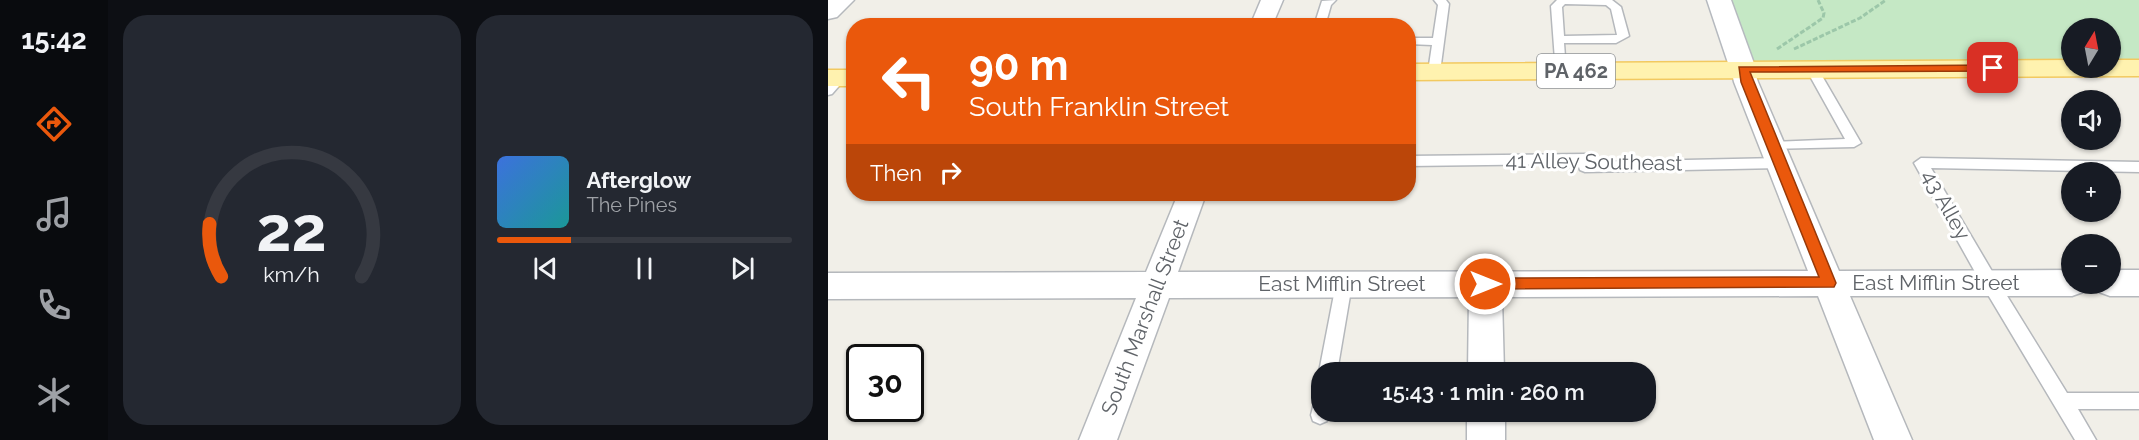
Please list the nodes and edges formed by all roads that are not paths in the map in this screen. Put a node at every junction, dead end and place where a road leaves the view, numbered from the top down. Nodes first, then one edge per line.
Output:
1 (842, 0) edge
2 (1272, 0) edge
3 (1331, 0) edge
4 (1439, 0) edge
5 (1719, 0) edge
6 (828, 12) edge
7 (1264, 18) edge
8 (1321, 18) edge
9 (1558, 39) junction
10 (1416, 41) edge
11 (1438, 42) junction
12 (2139, 68) edge
13 (1743, 69) junction
14 (1812, 69) junction
15 (1560, 71) junction
16 (1421, 72) edge
17 (1777, 154) junction
18 (1416, 161) edge
19 (2139, 167) edge
20 (1189, 201) edge
21 (1829, 283) junction
22 (1990, 283) junction
23 (2061, 283) edge
24 (2121, 283) edge
25 (2139, 283) edge
26 (1158, 284) junction
27 (1344, 284) junction
28 (1485, 284) junction
29 (828, 285) edge
30 (1330, 362) edge
31 (1486, 362) edge
32 (2062, 401) junction
33 (2139, 401) edge
34 (1486, 422) edge
35 (1098, 440) edge
36 (1486, 440) edge
37 (1893, 440) edge
38 (2086, 440) edge

1 - 6 main road
2 - 7 street
3 - 8 lane
4 - 11 lane
5 - 13 main road
9 - 9 lane
9 - 15 lane
10 - 11 lane
11 - 16 lane
12 - 14 main road, PA 462
13 - 14 main road, PA 462
13 - 15 main road, PA 462
13 - 17 street
14 - 17 lane
15 - 16 main road, PA 462
17 - 18 lane, 41 Alley Southeast
17 - 21 street
19 - 22 lane, 43 Alley
20 - 26 street, South Marshall Street
21 - 22 street, East Mifflin Street
21 - 28 street, East Mifflin Street
21 - 37 street
22 - 23 street, East Mifflin Street
22 - 32 lane, 43 Alley
24 - 25 street
26 - 27 street, East Mifflin Street
26 - 29 street, East Mifflin Street
26 - 35 street, South Marshall Street
27 - 28 street, East Mifflin Street
27 - 30 lane
28 - 31 street
32 - 33 lane
32 - 38 lane, 43 Alley
34 - 36 street

